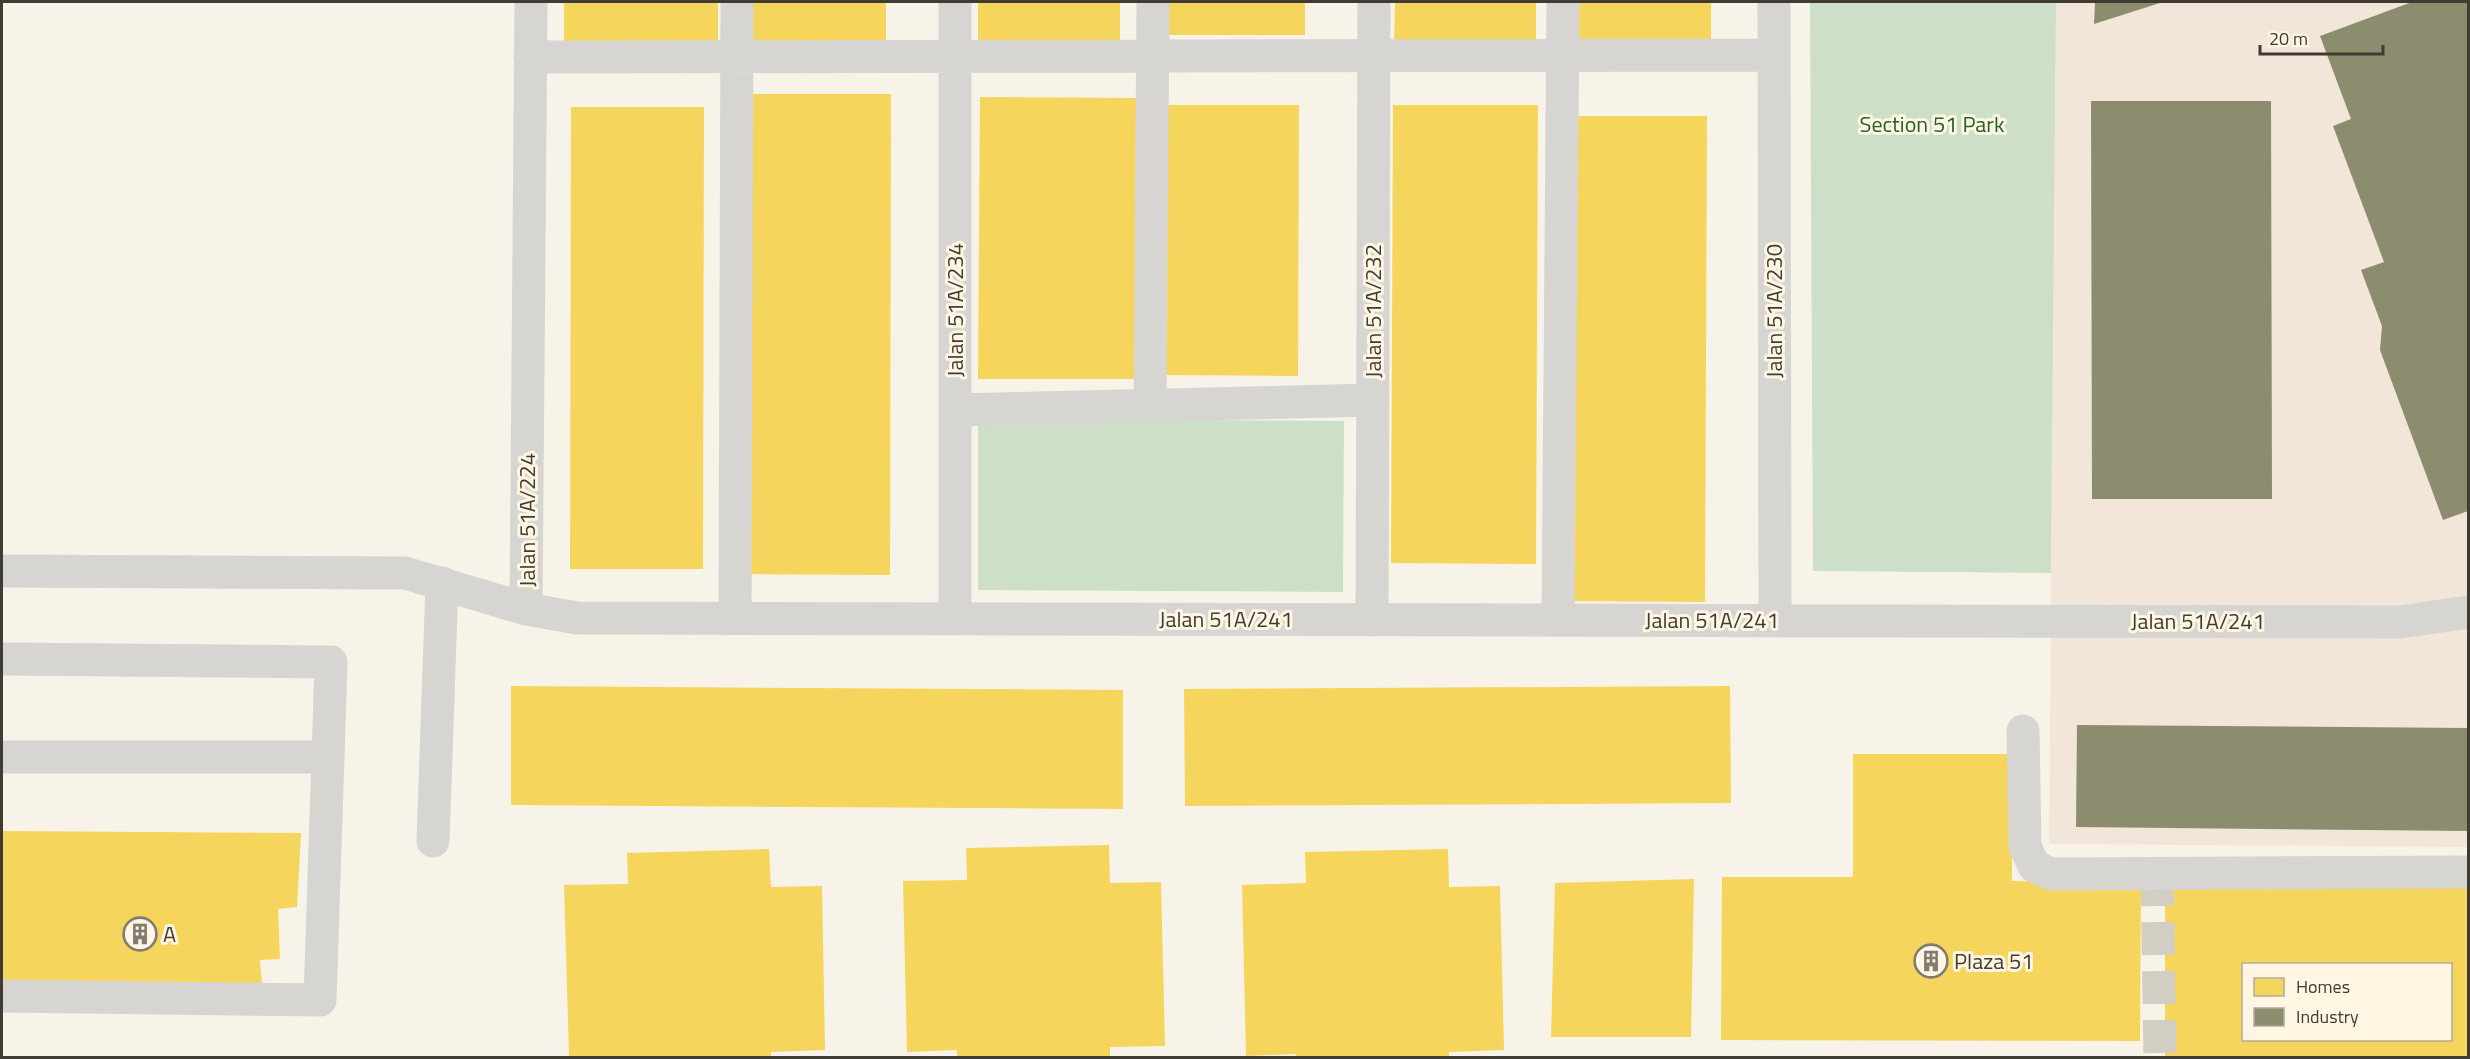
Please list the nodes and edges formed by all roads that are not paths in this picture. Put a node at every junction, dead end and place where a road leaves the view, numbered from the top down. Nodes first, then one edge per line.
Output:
1 (531, 2) edge
2 (737, 2) edge
3 (955, 2) edge
4 (1153, 2) edge
5 (1374, 2) edge
6 (1563, 2) edge
7 (1774, 2) edge
8 (1153, 55) junction
9 (1374, 55) junction
10 (1563, 55) junction
11 (1774, 55) junction
12 (737, 56) junction
13 (955, 56) junction
14 (530, 57) junction
15 (1372, 400) junction
16 (1150, 405) junction
17 (955, 410) junction
18 (2, 571) edge
19 (442, 583) junction
20 (526, 609) junction
21 (2469, 612) edge
22 (735, 618) junction
23 (955, 619) junction
24 (1372, 620) junction
25 (1558, 620) junction
26 (1775, 620) junction
27 (2, 659) edge
28 (2023, 731) dead end
29 (2, 757) edge
30 (328, 757) junction
31 (433, 841) dead end
32 (2469, 872) edge
33 (2, 996) edge

1 - 14 street, Jalan 51A/224
2 - 12 street
3 - 13 street, Jalan 51A/234
4 - 8 street
5 - 9 street, Jalan 51A/232
6 - 10 street
7 - 11 street, Jalan 51A/230
8 - 9 street
8 - 13 street
8 - 16 street
9 - 10 street
9 - 15 street, Jalan 51A/232
10 - 11 street
10 - 25 street
11 - 26 street, Jalan 51A/230
12 - 13 street
12 - 14 street
12 - 22 street
13 - 17 street, Jalan 51A/234
14 - 20 street, Jalan 51A/224
15 - 16 street
15 - 24 street, Jalan 51A/232
16 - 17 street
17 - 23 street, Jalan 51A/234
18 - 19 street
19 - 20 street
19 - 31 street
20 - 22 street, Jalan 51A/224
21 - 26 street, Jalan 51A/241
22 - 23 street, Jalan 51A/224
23 - 24 street, Jalan 51A/241
24 - 25 street, Jalan 51A/241
25 - 26 street, Jalan 51A/241
27 - 30 street
28 - 32 street
29 - 30 street
30 - 33 street

